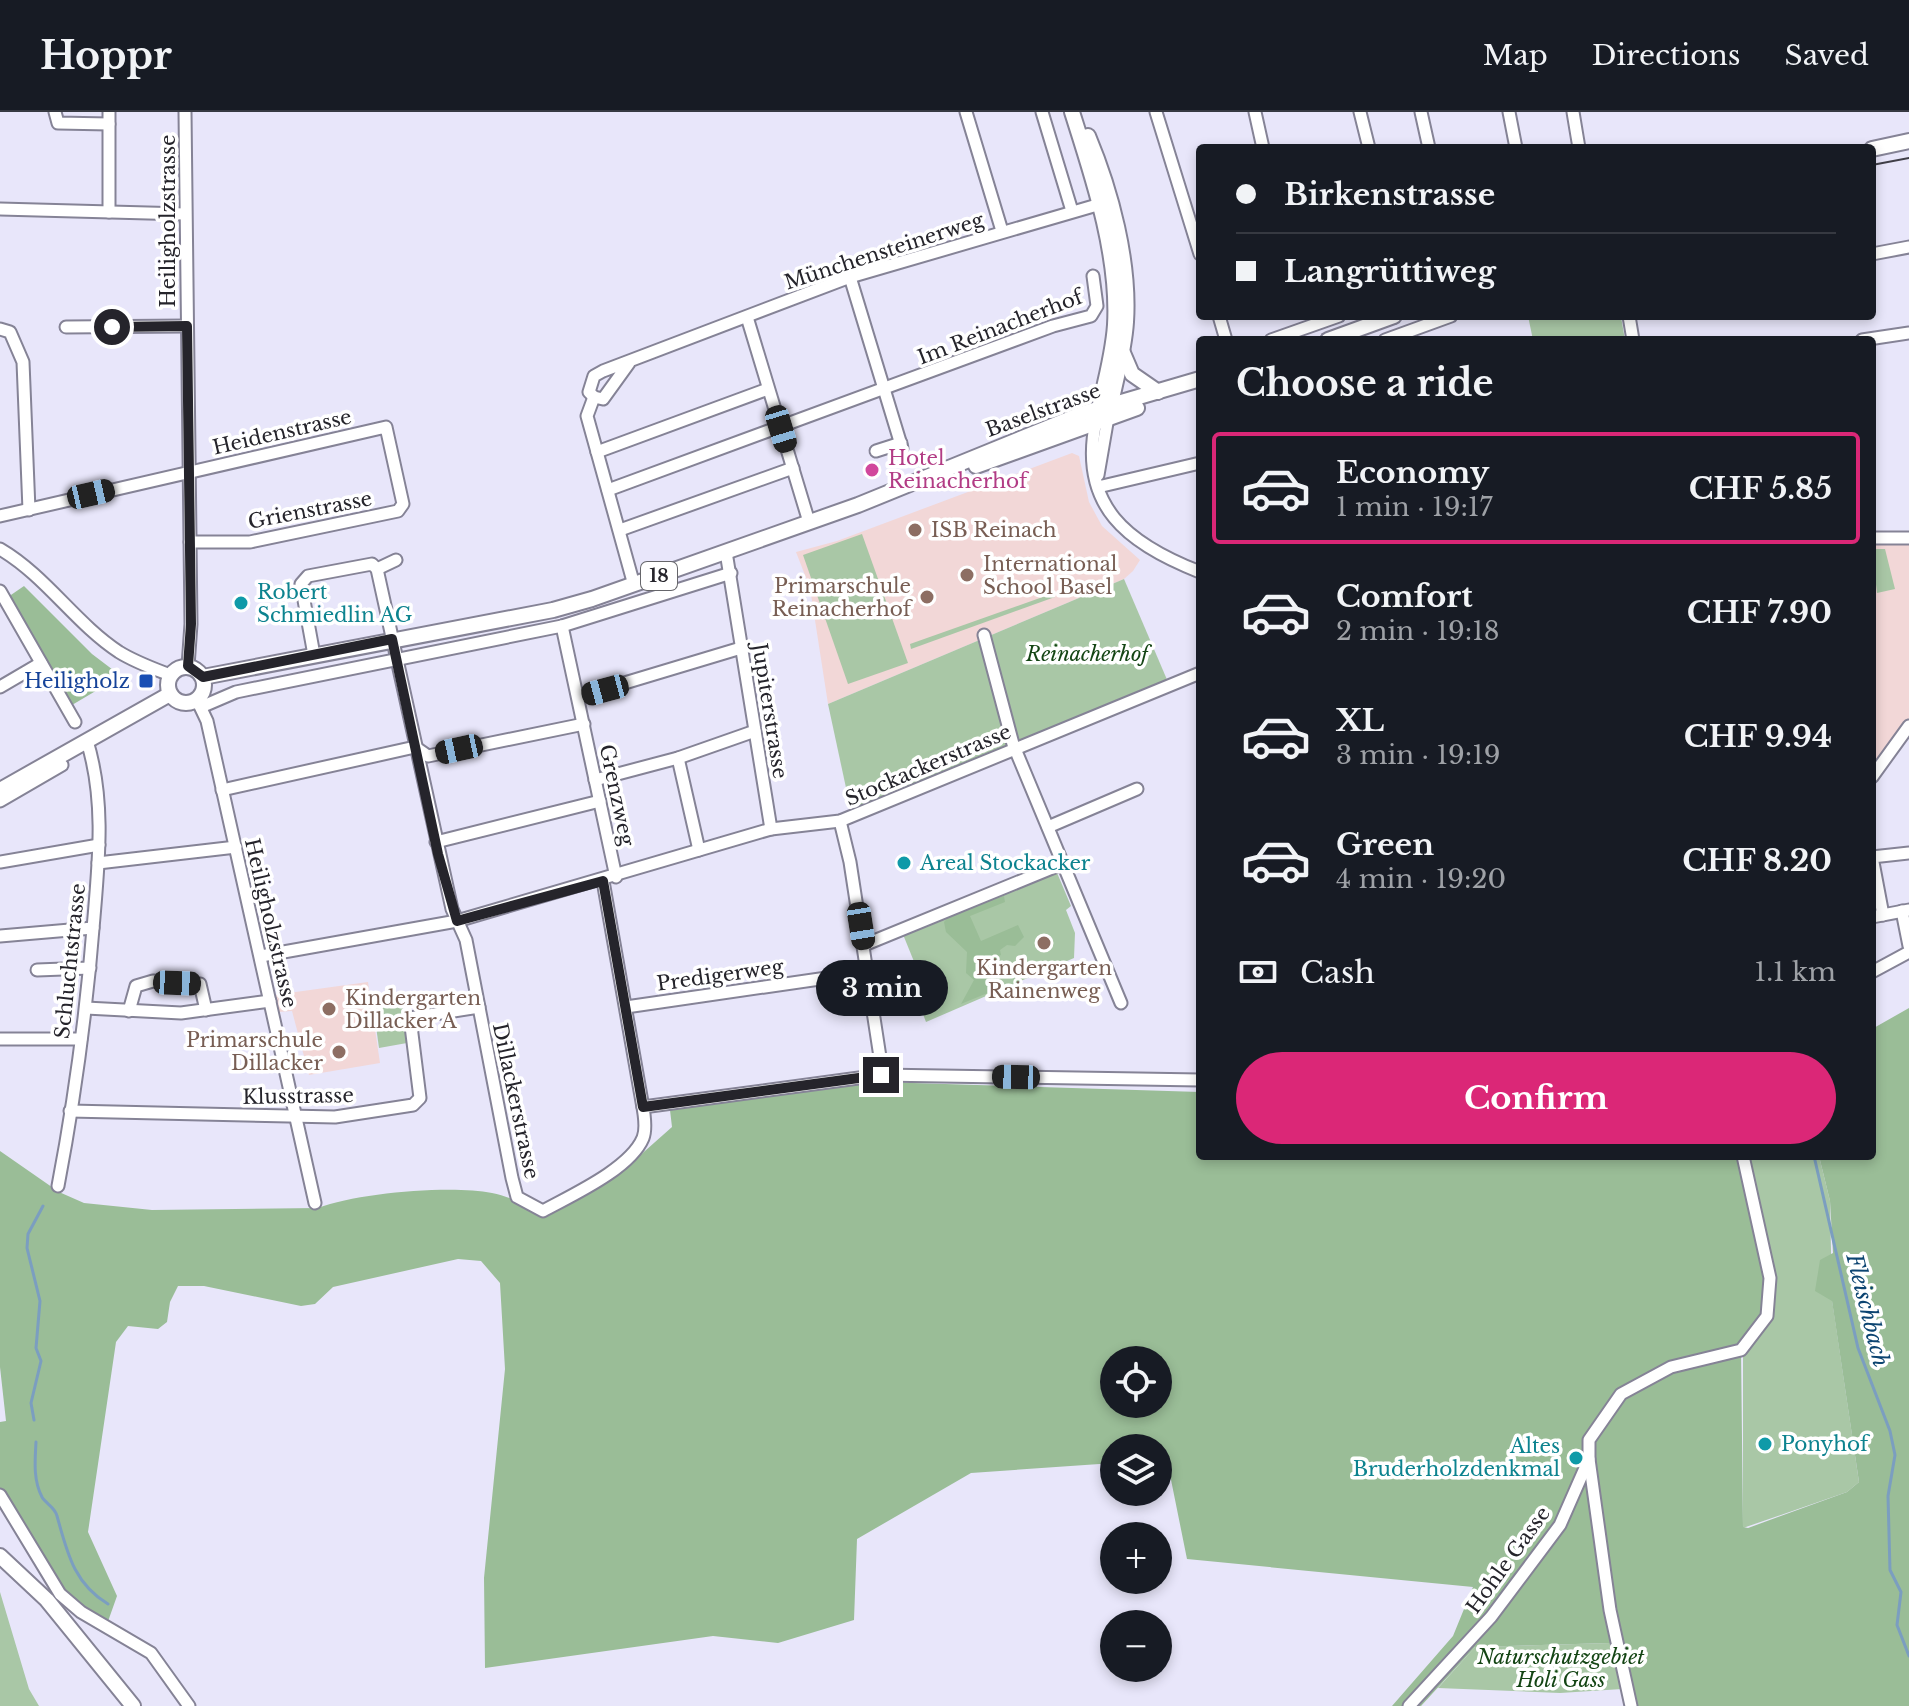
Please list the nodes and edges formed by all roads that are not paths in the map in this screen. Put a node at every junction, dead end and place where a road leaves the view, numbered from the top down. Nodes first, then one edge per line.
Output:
1 (55, 112) edge
2 (185, 112) edge
3 (966, 112) edge
4 (1042, 112) edge
5 (1075, 112) edge
6 (1156, 112) edge
7 (1255, 112) edge
8 (1360, 112) edge
9 (1421, 112) edge
10 (1509, 112) edge
11 (1573, 112) edge
12 (109, 118) edge
13 (1909, 141) edge
14 (1262, 144) edge
15 (1368, 144) edge
16 (1428, 144) edge
17 (1515, 144) edge
18 (1578, 144) edge
19 (1876, 148) edge
20 (1103, 203) junction
21 (0, 209) edge
22 (1072, 211) junction
23 (109, 212) junction
24 (185, 214) junction
25 (1002, 231) junction
26 (1196, 241) edge
27 (1909, 247) edge
28 (1876, 253) edge
29 (1093, 276) dead end
30 (850, 277) junction
31 (747, 317) junction
32 (1328, 320) edge
33 (1383, 320) edge
34 (1442, 320) edge
35 (187, 326) junction
36 (66, 327) dead end
37 (0, 329) edge
38 (1909, 333) edge
39 (1282, 336) edge
40 (1339, 336) edge
41 (1406, 336) edge
42 (1876, 338) edge
43 (1123, 350) junction
44 (629, 363) junction
45 (1196, 380) edge
46 (768, 389) junction
47 (884, 389) junction
48 (1196, 389) edge
49 (1158, 392) junction
50 (594, 397) junction
51 (1103, 413) junction
52 (386, 427) joint
53 (781, 429) junction
54 (1072, 430) junction
55 (1091, 444) junction
56 (876, 451) dead end
57 (597, 452) junction
58 (1196, 464) edge
59 (793, 468) junction
60 (189, 472) junction
61 (1098, 487) junction
62 (608, 490) junction
63 (858, 505) junction
64 (29, 510) junction
65 (0, 516) edge
66 (809, 522) junction
67 (620, 530) junction
68 (1876, 538) edge
69 (1909, 538) edge
70 (190, 542) junction
71 (0, 549) edge
72 (726, 552) junction
73 (396, 560) dead end
74 (377, 569) junction
75 (1196, 570) edge
76 (731, 573) junction
77 (634, 585) junction
78 (0, 591) edge
79 (562, 626) junction
80 (984, 635) dead end
81 (392, 639) junction
82 (741, 648) junction
83 (314, 655) junction
84 (396, 661) junction
85 (41, 663) junction
86 (188, 666) junction
87 (170, 675) junction
88 (1196, 675) edge
89 (203, 677) junction
90 (0, 687) edge
91 (170, 694) junction
92 (578, 697) junction
93 (199, 703) junction
94 (75, 722) dead end
95 (584, 724) junction
96 (1909, 726) edge
97 (755, 731) junction
98 (87, 741) junction
99 (415, 747) junction
100 (1015, 749) junction
101 (678, 758) junction
102 (62, 765) dead end
103 (1876, 771) edge
104 (595, 780) junction
105 (1137, 789) dead end
106 (0, 790) edge
107 (222, 790) junction
108 (0, 801) edge
109 (600, 801) junction
110 (840, 821) junction
111 (1048, 827) junction
112 (771, 829) junction
113 (436, 842) junction
114 (99, 845) junction
115 (236, 847) junction
116 (699, 850) junction
117 (1909, 853) edge
118 (1876, 857) edge
119 (0, 862) edge
120 (98, 863) junction
121 (1062, 864) junction
122 (616, 877) junction
123 (603, 881) junction
124 (1905, 911) edge
125 (1878, 916) edge
126 (457, 921) junction
127 (93, 928) junction
128 (0, 936) edge
129 (864, 945) junction
130 (1909, 946) edge
131 (1909, 952) edge
132 (261, 956) junction
133 (90, 968) junction
134 (37, 970) dead end
135 (1876, 970) edge
136 (868, 972) junction
137 (270, 1001) junction
138 (1121, 1003) dead end
139 (479, 1007) junction
140 (626, 1007) junction
141 (86, 1008) junction
142 (206, 1010) junction
143 (129, 1011) junction
144 (0, 1039) edge
145 (81, 1039) junction
146 (880, 1057) dead end
147 (1196, 1080) edge
148 (643, 1107) junction
149 (70, 1111) junction
150 (297, 1116) junction
151 (1744, 1160) edge
152 (58, 1186) dead end
153 (315, 1203) dead end
154 (1589, 1459) junction
155 (0, 1495) edge
156 (0, 1556) edge
157 (133, 1706) edge
158 (189, 1706) edge
159 (1409, 1706) edge
160 (1631, 1706) edge

1 - 12 street
2 - 24 street, Heiligholzstrasse
3 - 25 street
4 - 22 street
5 - 20 main road
6 - 26 street
7 - 14 street
8 - 15 street
9 - 16 street
10 - 17 street
11 - 18 street
12 - 23 street
13 - 19 main road
20 - 22 street, Münchensteinerweg
20 - 43 main road
20 - 51 main road
21 - 23 street
22 - 25 street, Münchensteinerweg
23 - 24 street
24 - 35 street, Heiligholzstrasse
25 - 30 street, Münchensteinerweg
27 - 28 street
29 - 47 street, Im Reinacherhof
30 - 31 street, Münchensteinerweg
30 - 47 street
31 - 44 street, Münchensteinerweg
31 - 46 street
32 - 39 street
33 - 40 main road
34 - 41 street
35 - 36 street
35 - 60 street, Heiligholzstrasse
37 - 64 street
38 - 42 street
43 - 49 main road
43 - 51 main road
44 - 50 street
44 - 50 street, Münchensteinerweg
45 - 49 main road, Baselstrasse / 18
46 - 53 street
46 - 57 street
47 - 53 street, Im Reinacherhof
47 - 56 street
48 - 51 main road, Baselstrasse / 18
49 - 51 main road, Baselstrasse / 18
50 - 57 street
51 - 54 main road, Baselstrasse / 18
51 - 55 street
51 - 61 street
51 - 63 main road, Baselstrasse / 18
52 - 60 street, Heidenstrasse
52 - 70 street, Grienstrasse
53 - 59 street
53 - 62 street, Im Reinacherhof
54 - 55 street, Baselstrasse
54 - 63 main road, Baselstrasse / 18
55 - 61 street
57 - 62 street
58 - 61 street
59 - 66 street
59 - 67 street
60 - 64 street, Heidenstrasse
60 - 70 street, Heiligholzstrasse
61 - 75 street
62 - 67 street
63 - 66 main road, Baselstrasse / 18
64 - 65 street, Heidenstrasse
66 - 72 main road, Baselstrasse / 18
67 - 77 street
68 - 69 street
70 - 86 street, Heiligholzstrasse
71 - 87 street
72 - 76 street, Jupiterstrasse
72 - 77 main road, Baselstrasse / 18
73 - 74 street
74 - 81 street, Dillackerstrasse
74 - 83 street
76 - 79 street
76 - 82 street, Jupiterstrasse
77 - 81 main road, Baselstrasse / 18
78 - 85 street
79 - 84 street
79 - 92 street, Grenzweg
80 - 100 street
81 - 83 main road, 18
81 - 84 street, Dillackerstrasse
82 - 92 street
82 - 97 street, Jupiterstrasse
83 - 89 main road, 18
84 - 93 street
84 - 99 street, Dillackerstrasse
85 - 90 street
85 - 94 street
86 - 87 main road
86 - 89 main road
87 - 91 main road
88 - 100 street, Stockackerstrasse
89 - 93 main road
91 - 93 main road
91 - 98 main road
92 - 95 street, Grenzweg
93 - 107 street, Heiligholzstrasse
95 - 99 street
95 - 104 street, Grenzweg
96 - 103 street
97 - 101 street
97 - 112 street, Jupiterstrasse
98 - 106 main road
98 - 114 street, Schluchtstrasse
99 - 107 street
99 - 113 street, Dillackerstrasse
100 - 110 street, Stockackerstrasse
100 - 111 street
101 - 104 street
101 - 116 street
102 - 108 street
104 - 109 street, Grenzweg
105 - 111 street
107 - 115 street, Heiligholzstrasse
109 - 113 street
109 - 122 street, Grenzweg
110 - 112 street, Stockackerstrasse
110 - 129 street
111 - 121 street
112 - 116 street, Stockackerstrasse
113 - 126 street, Dillackerstrasse
114 - 119 street
114 - 120 street, Schluchtstrasse
115 - 120 street
115 - 132 street, Heiligholzstrasse
116 - 122 street, Stockackerstrasse
117 - 118 street
120 - 127 street, Schluchtstrasse
121 - 129 street
121 - 138 street
122 - 123 street, Stockackerstrasse
123 - 126 street, Stockackerstrasse
123 - 140 street
124 - 125 street
124 - 130 street
126 - 132 street, Stockackerstrasse
126 - 139 street, Dillackerstrasse
127 - 128 street
127 - 133 street, Schluchtstrasse
129 - 136 street
131 - 135 street
132 - 137 street, Heiligholzstrasse
133 - 134 street
133 - 141 street, Schluchtstrasse
136 - 140 street, Predigerweg
136 - 146 street
137 - 142 street
137 - 150 street, Heiligholzstrasse
139 - 148 street, Dillackerstrasse
139 - 150 street, Klusstrasse
140 - 148 street
141 - 143 street
141 - 145 street, Schluchtstrasse
142 - 143 street
142 - 143 street
144 - 145 street
145 - 149 street, Schluchtstrasse
147 - 148 street
149 - 150 street, Klusstrasse
149 - 152 street, Schluchtstrasse
150 - 153 street, Heiligholzstrasse
151 - 154 street, Hohle Gasse
154 - 159 street, Hohle Gasse
154 - 160 street
155 - 158 street
156 - 157 main road

